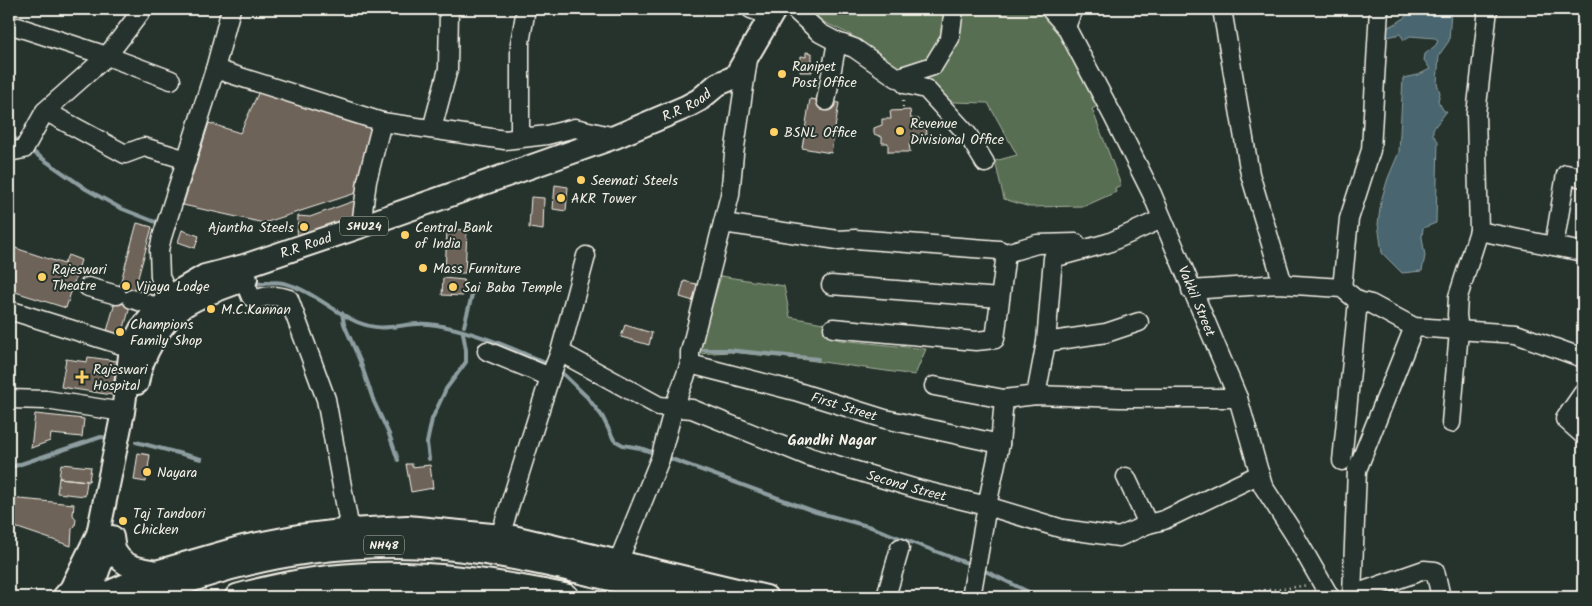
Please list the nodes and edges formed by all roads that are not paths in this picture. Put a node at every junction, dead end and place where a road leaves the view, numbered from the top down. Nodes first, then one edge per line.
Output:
1 (143, 9) edge
2 (232, 9) edge
3 (449, 9) edge
4 (526, 9) edge
5 (794, 9) edge
6 (954, 9) edge
7 (1050, 9) edge
8 (1073, 9) edge
9 (1222, 9) edge
10 (1379, 9) edge
11 (1488, 9) edge
12 (771, 14) edge
13 (18, 27) dead end
14 (1066, 27) junction
15 (837, 42) junction
16 (749, 53) junction
17 (107, 56) junction
18 (215, 69) junction
19 (735, 77) junction
20 (171, 80) dead end
21 (902, 89) junction
22 (826, 101) dead end
23 (45, 110) junction
24 (382, 122) junction
25 (432, 129) junction
26 (615, 137) junction
27 (520, 138) junction
28 (9, 152) edge
29 (187, 160) junction
30 (985, 163) dead end
31 (1583, 178) edge
32 (362, 218) dead end
33 (1162, 219) junction
34 (724, 223) junction
35 (1479, 231) junction
36 (1076, 243) dead end
37 (1554, 246) junction
38 (1583, 252) edge
39 (1006, 253) junction
40 (586, 256) dead end
41 (244, 280) junction
42 (1283, 284) junction
43 (831, 285) dead end
44 (88, 287) dead end
45 (1342, 288) junction
46 (1191, 290) junction
47 (1000, 298) junction
48 (1358, 301) junction
49 (169, 306) junction
50 (9, 310) edge
51 (1139, 322) dead end
52 (1414, 327) junction
53 (833, 328) dead end
54 (1458, 330) junction
55 (1046, 342) junction
56 (132, 348) junction
57 (487, 352) dead end
58 (560, 352) junction
59 (1583, 358) edge
60 (690, 364) junction
61 (550, 377) junction
62 (934, 386) dead end
63 (1583, 394) edge
64 (1036, 395) junction
65 (1238, 398) junction
66 (9, 399) edge
67 (1004, 399) junction
68 (674, 407) junction
69 (123, 412) junction
70 (1451, 423) dead end
71 (1583, 435) edge
72 (1000, 444) junction
73 (1342, 461) dead end
74 (1260, 474) junction
75 (1126, 477) dead end
76 (987, 506) junction
77 (1148, 524) junction
78 (350, 530) junction
79 (500, 536) junction
80 (101, 539) junction
81 (900, 548) dead end
82 (156, 572) junction
83 (622, 572) junction
84 (1326, 590) edge
85 (77, 595) edge
86 (1351, 596) edge
87 (145, 597) edge
88 (238, 597) edge
89 (316, 597) edge
90 (492, 597) edge
91 (566, 597) edge
92 (692, 597) edge
93 (766, 597) edge
94 (886, 597) edge
95 (971, 597) edge
96 (1441, 597) edge

1 - 17 street
2 - 18 street
3 - 25 street
4 - 27 street
5 - 15 street
6 - 21 street
7 - 14 street, Vakkil Street
8 - 14 street
9 - 42 street
10 - 45 street
11 - 35 street
12 - 16 main road, R.R Road / SHU24
13 - 17 street
14 - 33 street, Vakkil Street
15 - 21 street
15 - 22 street
16 - 19 main road, R.R Road / SHU24
16 - 34 street
17 - 20 street
17 - 23 street
18 - 24 street
18 - 29 street
19 - 26 main road, R.R Road / SHU24
19 - 41 main road, R.R Road / SHU24
21 - 30 street
23 - 28 street
23 - 29 street
24 - 25 street
24 - 32 street
25 - 27 street
26 - 27 street
26 - 49 main road, R.R Road / SHU24
29 - 49 street
31 - 37 street
33 - 46 street, Vakkil Street
33 - 55 street
34 - 39 street
34 - 60 street
35 - 37 street
35 - 54 street
36 - 39 street
37 - 38 street
39 - 47 street
40 - 58 street
41 - 49 main road, R.R Road / SHU24
41 - 78 street
42 - 45 street
42 - 46 street
43 - 47 street
44 - 49 street
45 - 48 street
46 - 65 street, Vakkil Street
47 - 53 street
48 - 52 street
48 - 73 street
49 - 56 main road, R.R Road / SHU24
49 - 80 main road, R.R Road / SHU24
50 - 56 street
51 - 55 street
52 - 54 street
52 - 86 street
54 - 59 street
54 - 70 street
55 - 64 street
56 - 69 main road, R.R Road / SHU24
57 - 61 street
58 - 61 street
58 - 68 street, Second Street
60 - 68 street
60 - 72 street, First Street
61 - 79 street
62 - 67 street
63 - 71 street
64 - 65 street
64 - 67 street
65 - 74 street, Vakkil Street
66 - 69 street
67 - 72 street
68 - 76 street, Second Street
68 - 83 street
69 - 80 main road, R.R Road / SHU24
72 - 76 street
74 - 77 street, Second Street
74 - 84 street, Vakkil Street
75 - 77 street
76 - 77 street, Second Street
76 - 95 street
78 - 79 main road
78 - 82 main road
79 - 83 main road
80 - 82 main road
80 - 85 main road, SHU24
81 - 94 street
82 - 85 main road
83 - 87 highway, NH48
83 - 92 highway, NH48
83 - 93 main road
86 - 96 street
88 - 91 highway, NH48
89 - 90 main road

